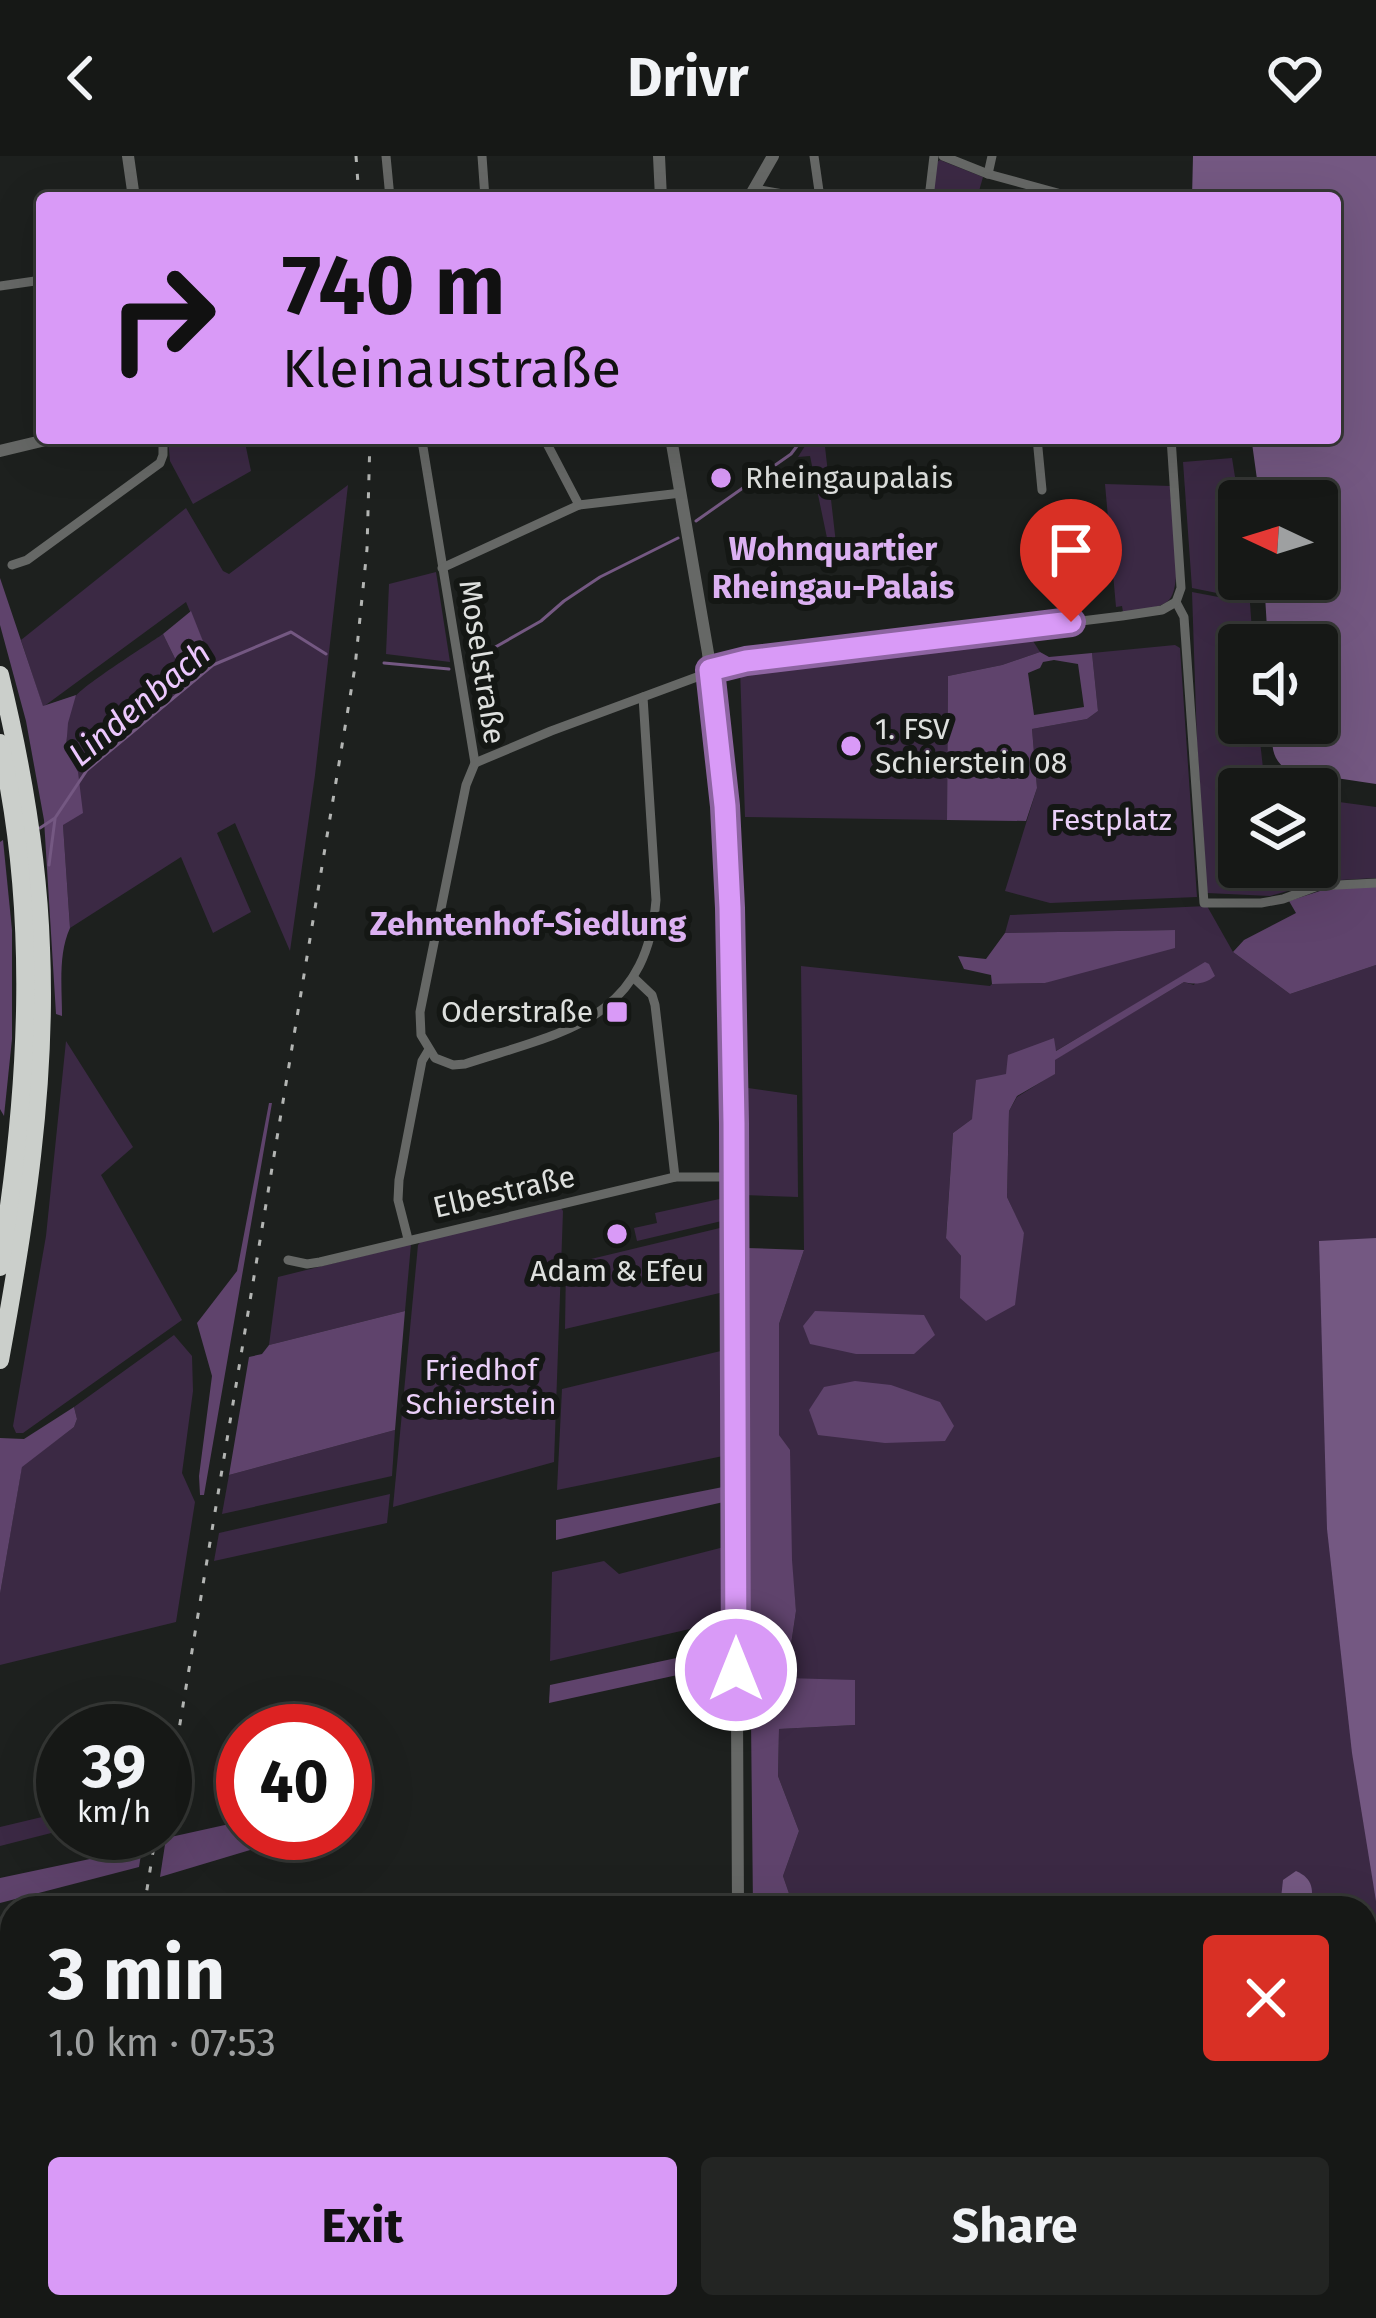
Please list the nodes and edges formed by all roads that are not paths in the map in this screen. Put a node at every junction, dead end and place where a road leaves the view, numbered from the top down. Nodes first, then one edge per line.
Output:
1 (128, 156) edge
2 (386, 156) edge
3 (482, 156) edge
4 (659, 156) edge
5 (772, 156) edge
6 (814, 156) edge
7 (939, 156) edge
8 (992, 156) edge
9 (988, 174) junction
10 (133, 192) edge
11 (389, 192) edge
12 (485, 192) edge
13 (661, 192) edge
14 (753, 192) edge
15 (819, 192) edge
16 (930, 192) edge
17 (1054, 192) edge
18 (36, 281) edge
19 (0, 286) edge
20 (36, 442) edge
21 (163, 444) edge
22 (426, 444) edge
23 (547, 444) edge
24 (671, 444) edge
25 (1038, 444) edge
26 (1171, 444) edge
27 (0, 451) edge
28 (1042, 490) dead end
29 (681, 493) junction
30 (578, 505) junction
31 (12, 565) dead end
32 (442, 568) junction
33 (1176, 602) junction
34 (710, 670) junction
35 (0, 675) edge
36 (644, 697) junction
37 (0, 743) edge
38 (475, 764) junction
39 (19, 804) junction
40 (26, 853) junction
41 (1376, 883) edge
42 (633, 977) junction
43 (428, 1051) junction
44 (674, 1177) junction
45 (732, 1177) junction
46 (409, 1239) junction
47 (288, 1260) dead end
48 (0, 1267) edge
49 (0, 1360) edge
50 (738, 1896) edge

1 - 10 street
2 - 11 street
3 - 12 street
4 - 13 street
5 - 14 street
6 - 15 street
7 - 9 street
7 - 16 street
8 - 9 street
9 - 17 street
18 - 19 street
20 - 27 street
21 - 31 street
22 - 32 street, Moselstraße
23 - 30 street
24 - 29 street
25 - 28 street
26 - 33 street
29 - 30 street
29 - 34 street
30 - 32 street
32 - 38 street, Moselstraße
33 - 34 street
33 - 41 street
34 - 36 street
34 - 45 street
35 - 39 highway
36 - 38 street
36 - 42 street
37 - 39 highway
38 - 43 street, Moselstraße
39 - 40 highway
40 - 48 highway
40 - 49 highway
42 - 43 street
42 - 44 street
43 - 46 street, Moselstraße
44 - 45 street, Elbestraße
44 - 46 street, Elbestraße
45 - 50 street
46 - 47 street, Elbestraße

